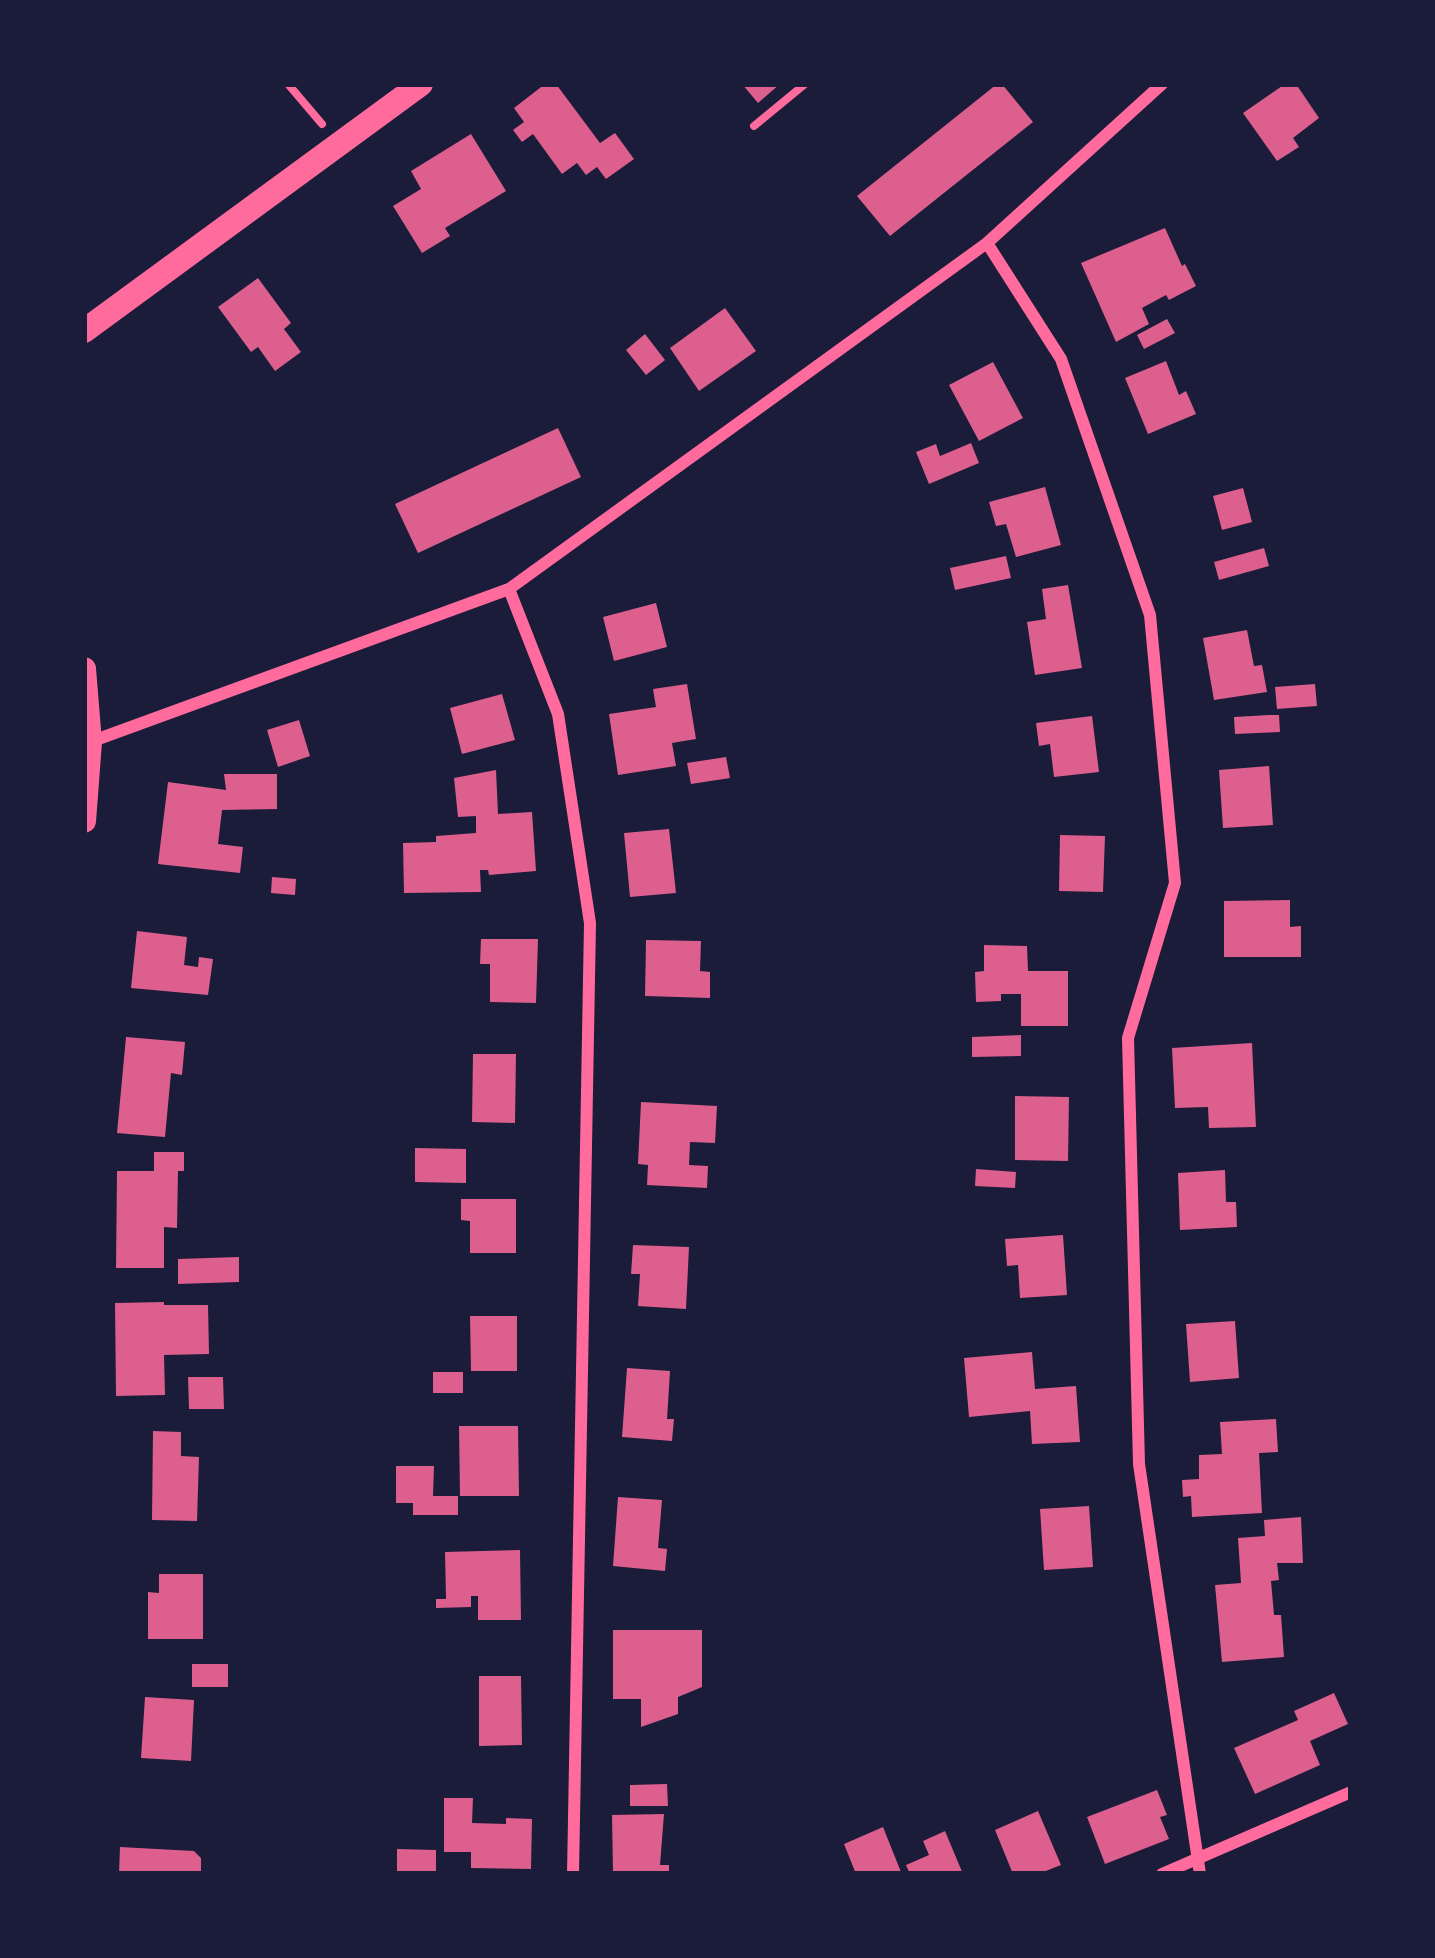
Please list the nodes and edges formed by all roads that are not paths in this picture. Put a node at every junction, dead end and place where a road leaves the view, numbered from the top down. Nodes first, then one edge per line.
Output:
1 (422, 84) edge
2 (1162, 84) edge
3 (987, 243) junction
4 (84, 331) edge
5 (509, 589) junction
6 (84, 669) edge
7 (90, 742) junction
8 (84, 821) edge
9 (1351, 1792) edge
10 (1200, 1867) edge
11 (573, 1874) edge
12 (1162, 1874) edge

1 - 4 main road
2 - 3 street
3 - 5 street
3 - 10 street
5 - 7 street
5 - 11 street
6 - 7 main road
7 - 8 main road
9 - 10 street
10 - 12 street

